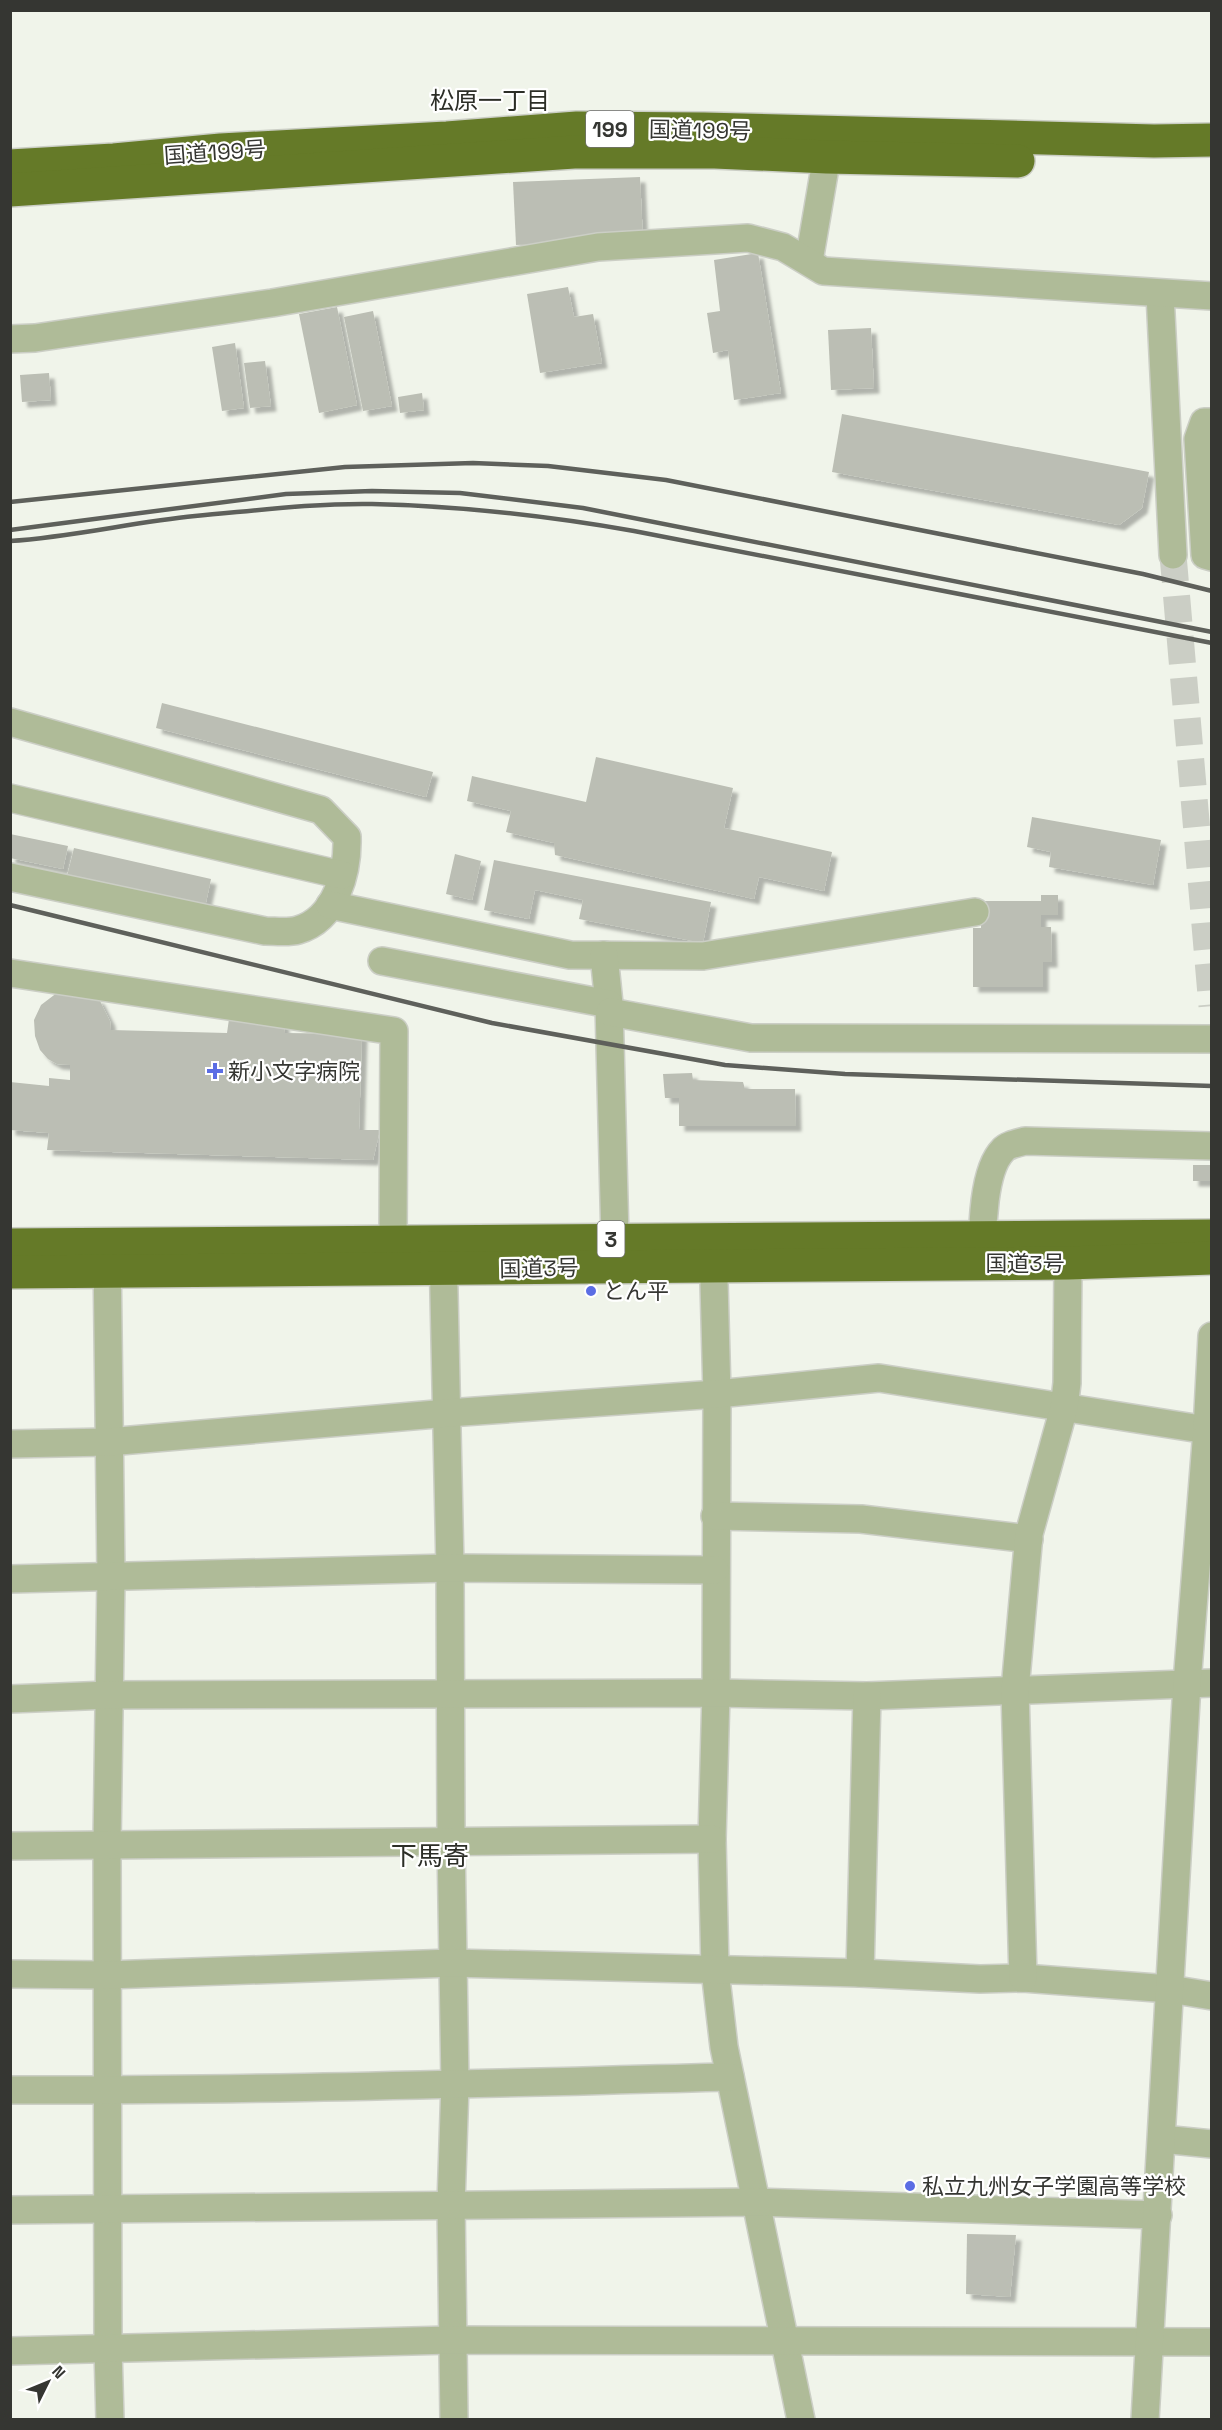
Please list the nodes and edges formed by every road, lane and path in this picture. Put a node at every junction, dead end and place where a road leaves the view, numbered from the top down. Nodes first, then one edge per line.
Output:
1 (1212, 140) edge
2 (829, 145) junction
3 (1212, 163) edge
4 (10, 166) edge
5 (10, 190) edge
6 (809, 261) junction
7 (1160, 294) junction
8 (1212, 296) edge
9 (10, 339) edge
10 (1212, 422) edge
11 (1173, 555) tunnel mouth
12 (1212, 557) edge
13 (10, 722) edge
14 (10, 798) edge
15 (342, 875) junction
16 (10, 877) edge
17 (330, 905) junction
18 (975, 912) dead end
19 (604, 955) junction
20 (382, 961) dead end
21 (10, 973) edge
22 (609, 1008) junction
23 (1212, 1039) edge
24 (1212, 1146) edge
25 (1212, 1236) edge
26 (615, 1239) junction
27 (393, 1242) junction
28 (10, 1245) edge
29 (982, 1250) junction
30 (713, 1252) junction
31 (443, 1255) junction
32 (107, 1258) junction
33 (1212, 1258) edge
34 (1068, 1263) junction
35 (10, 1272) edge
36 (1212, 1336) edge
37 (717, 1394) junction
38 (1064, 1408) junction
39 (448, 1413) junction
40 (1207, 1430) junction
41 (108, 1442) junction
42 (10, 1444) edge
43 (1207, 1477) edge
44 (715, 1516) junction
45 (1029, 1539) junction
46 (450, 1568) junction
47 (715, 1570) junction
48 (111, 1577) junction
49 (10, 1579) edge
50 (1199, 1683) edge
51 (1015, 1690) junction
52 (716, 1693) junction
53 (109, 1695) junction
54 (451, 1695) junction
55 (867, 1696) junction
56 (10, 1699) edge
57 (712, 1839) junction
58 (451, 1841) junction
59 (107, 1845) junction
60 (10, 1846) edge
61 (452, 1963) junction
62 (715, 1970) junction
63 (860, 1972) junction
64 (16, 1974) edge
65 (107, 1975) junction
66 (1023, 1978) junction
67 (1170, 1989) junction
68 (1212, 1996) edge
69 (730, 2077) junction
70 (455, 2084) junction
71 (10, 2090) edge
72 (108, 2090) junction
73 (1162, 2139) junction
74 (1212, 2144) edge
75 (756, 2202) junction
76 (451, 2204) junction
77 (108, 2209) junction
78 (10, 2210) edge
79 (1158, 2215) junction
80 (452, 2340) junction
81 (785, 2341) junction
82 (1212, 2342) edge
83 (1150, 2344) junction
84 (108, 2349) junction
85 (10, 2351) edge
86 (110, 2420) edge
87 (454, 2420) edge
88 (801, 2420) edge
89 (1145, 2420) edge

1 - 2 highway, 国道199号 / 199
2 - 3 highway, 国道199号 / 199
2 - 4 highway, 国道199号 / 199
2 - 5 highway, 国道199号 / 199
2 - 6 street
6 - 7 street
6 - 9 street
7 - 8 street
7 - 11 street
10 - 12 street
13 - 15 street
14 - 15 street
15 - 17 street
16 - 17 street
17 - 19 street
18 - 19 street
19 - 22 street
20 - 22 street
21 - 27 street
22 - 23 street
22 - 26 street
24 - 29 street
25 - 29 highway, 国道3号 / 3
26 - 30 highway, 国道3号 / 3
26 - 31 highway, 国道3号 / 3
27 - 31 highway, 国道3号 / 3
27 - 32 highway, 国道3号 / 3
28 - 32 highway, 国道3号 / 3
29 - 30 highway, 国道3号 / 3
29 - 34 highway, 国道3号 / 3
30 - 31 highway, 国道3号 / 3
30 - 37 street
31 - 32 highway, 国道3号 / 3
31 - 39 street
32 - 35 highway, 国道3号 / 3
32 - 41 street
33 - 34 highway, 国道3号 / 3
34 - 38 street
36 - 40 street
37 - 38 street
37 - 39 street
37 - 44 street
38 - 40 street
38 - 45 street
39 - 41 street
39 - 46 street
40 - 43 street
41 - 42 street
41 - 48 street
43 - 50 street
44 - 45 street
44 - 47 street
45 - 51 street
46 - 47 street
46 - 48 street
46 - 54 street
47 - 52 street
48 - 49 street
48 - 53 street
50 - 51 street
50 - 67 street
51 - 55 street
51 - 66 street
52 - 54 street
52 - 55 street
52 - 57 street
53 - 54 street
53 - 56 street
53 - 59 street
54 - 58 street
55 - 63 street
57 - 58 street
57 - 62 street
58 - 59 street
58 - 61 street
59 - 60 street
59 - 65 street
61 - 62 street
61 - 65 street
61 - 70 street
62 - 63 street
62 - 69 street
63 - 66 street
64 - 65 street
65 - 72 street
66 - 67 street
67 - 68 street
67 - 73 street
69 - 70 street
69 - 75 street
70 - 72 street
70 - 76 street
71 - 72 street
72 - 77 street
73 - 74 street
73 - 79 street
75 - 76 street
75 - 79 street
75 - 81 street
76 - 77 street
76 - 80 street
77 - 78 street
77 - 84 street
79 - 83 street
80 - 81 street
80 - 84 street
80 - 87 street
81 - 83 street
81 - 88 street
82 - 83 street
83 - 89 street
84 - 85 street
84 - 86 street

